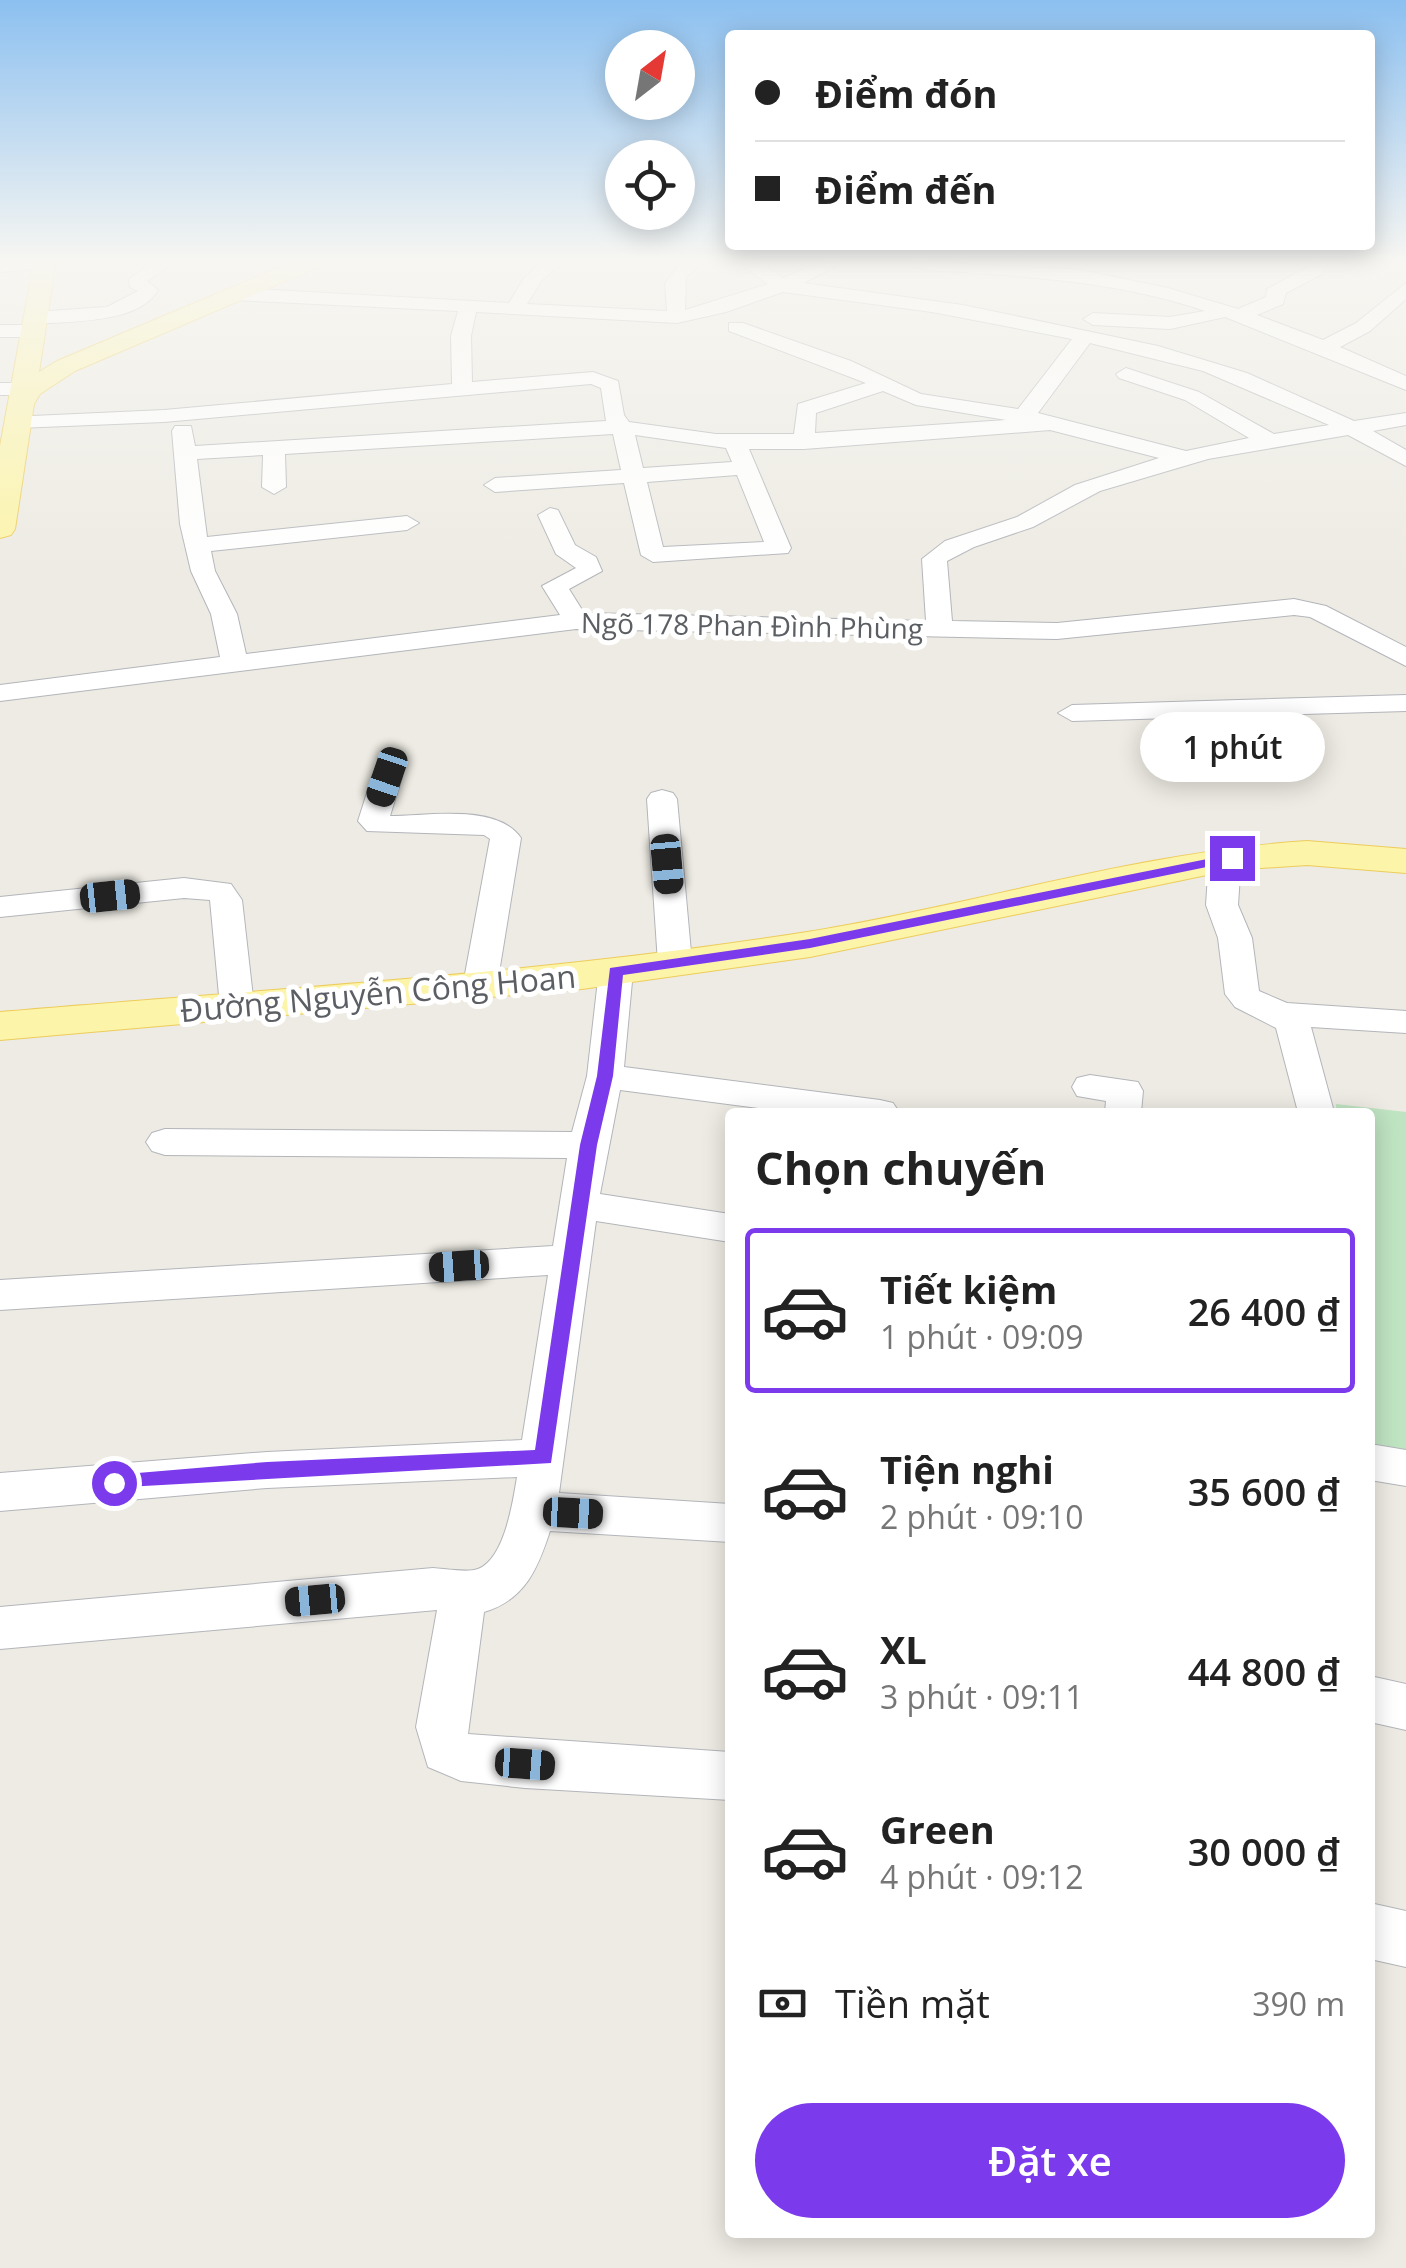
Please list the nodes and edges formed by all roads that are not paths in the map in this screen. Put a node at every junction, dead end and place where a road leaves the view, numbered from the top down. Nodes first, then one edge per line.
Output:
1 (25, 367) edge
2 (66, 367) edge
3 (462, 367) edge
4 (848, 367) edge
5 (1060, 367) edge
6 (1206, 367) edge
7 (1366, 367) edge
8 (1126, 374) dead end
9 (884, 384) junction
10 (1406, 384) edge
11 (462, 389) junction
12 (172, 416) junction
13 (1022, 416) junction
14 (13, 417) edge
15 (1406, 419) edge
16 (1052, 423) junction
17 (622, 427) junction
18 (1354, 428) junction
19 (1270, 441) junction
20 (736, 442) junction
21 (804, 442) junction
22 (274, 447) junction
23 (186, 453) junction
24 (1186, 458) junction
25 (1406, 459) edge
26 (746, 468) junction
27 (634, 475) junction
28 (495, 485) dead end
29 (274, 487) dead end
30 (550, 515) dead end
31 (406, 523) dead end
32 (0, 529) edge
33 (197, 546) junction
34 (576, 621) junction
35 (940, 629) junction
36 (1406, 658) edge
37 (235, 666) junction
38 (0, 692) edge
39 (1406, 703) edge
40 (1072, 713) dead end
41 (387, 777) dead end
42 (662, 799) dead end
43 (1225, 860) junction
44 (1406, 861) edge
45 (0, 907) edge
46 (675, 963) junction
47 (616, 972) junction
48 (480, 985) junction
49 (237, 1006) junction
50 (1279, 1014) junction
51 (1406, 1022) edge
52 (0, 1026) edge
53 (605, 1076) junction
54 (1090, 1087) dead end
55 (849, 1108) edge
56 (1123, 1108) edge
57 (1315, 1108) edge
58 (165, 1142) dead end
59 (588, 1145) junction
60 (582, 1205) junction
61 (725, 1227) edge
62 (574, 1258) junction
63 (0, 1295) edge
64 (544, 1458) junction
65 (1375, 1463) edge
66 (1406, 1468) edge
67 (0, 1492) edge
68 (534, 1511) junction
69 (725, 1522) edge
70 (464, 1590) junction
71 (0, 1628) edge
72 (1375, 1700) edge
73 (1406, 1707) edge
74 (725, 1776) edge
75 (1375, 1933) edge
76 (1406, 1939) edge

1 - 14 main road
2 - 14 main road
3 - 11 street
4 - 9 street
5 - 13 street
6 - 18 street
7 - 10 street
8 - 19 street
9 - 13 street
9 - 21 street
11 - 12 street
11 - 17 street
12 - 14 street
12 - 23 street
13 - 16 street
14 - 32 main road
15 - 18 street, Ngõ 178 Phan Đình Phùng
16 - 21 street
16 - 24 street
17 - 20 street
17 - 22 street
17 - 27 street
18 - 19 street, Ngõ 178 Phan Đình Phùng
18 - 25 street
19 - 24 street, Ngõ 178 Phan Đình Phùng
20 - 21 street
20 - 26 street
22 - 23 street
22 - 29 street
23 - 33 street
24 - 35 street, Ngõ 178 Phan Đình Phùng
26 - 27 street
26 - 27 street
27 - 28 street
30 - 34 street
31 - 33 street
33 - 37 street
34 - 35 street, Ngõ 178 Phan Đình Phùng
34 - 37 street, Ngõ 178 Phan Đình Phùng
35 - 36 street
37 - 38 street, Ngõ 178 Phan Đình Phùng
39 - 40 street
41 - 48 street
42 - 46 street
43 - 44 main road, Đường Nguyễn Công Hoan
43 - 46 main road, Đường Nguyễn Công Hoan
43 - 50 street
45 - 49 street
46 - 47 main road, Đường Nguyễn Công Hoan
47 - 48 main road, Đường Nguyễn Công Hoan
47 - 53 street
48 - 49 main road, Đường Nguyễn Công Hoan
49 - 52 main road, Đường Nguyễn Công Hoan
50 - 51 street
50 - 57 street
53 - 55 street
53 - 59 street
54 - 56 street
58 - 59 street
59 - 60 street
60 - 61 street
60 - 62 street
62 - 63 street
62 - 64 street
64 - 67 street
64 - 68 street
65 - 66 street
68 - 69 street
68 - 70 street
70 - 71 street
70 - 74 street
72 - 73 street
75 - 76 street

